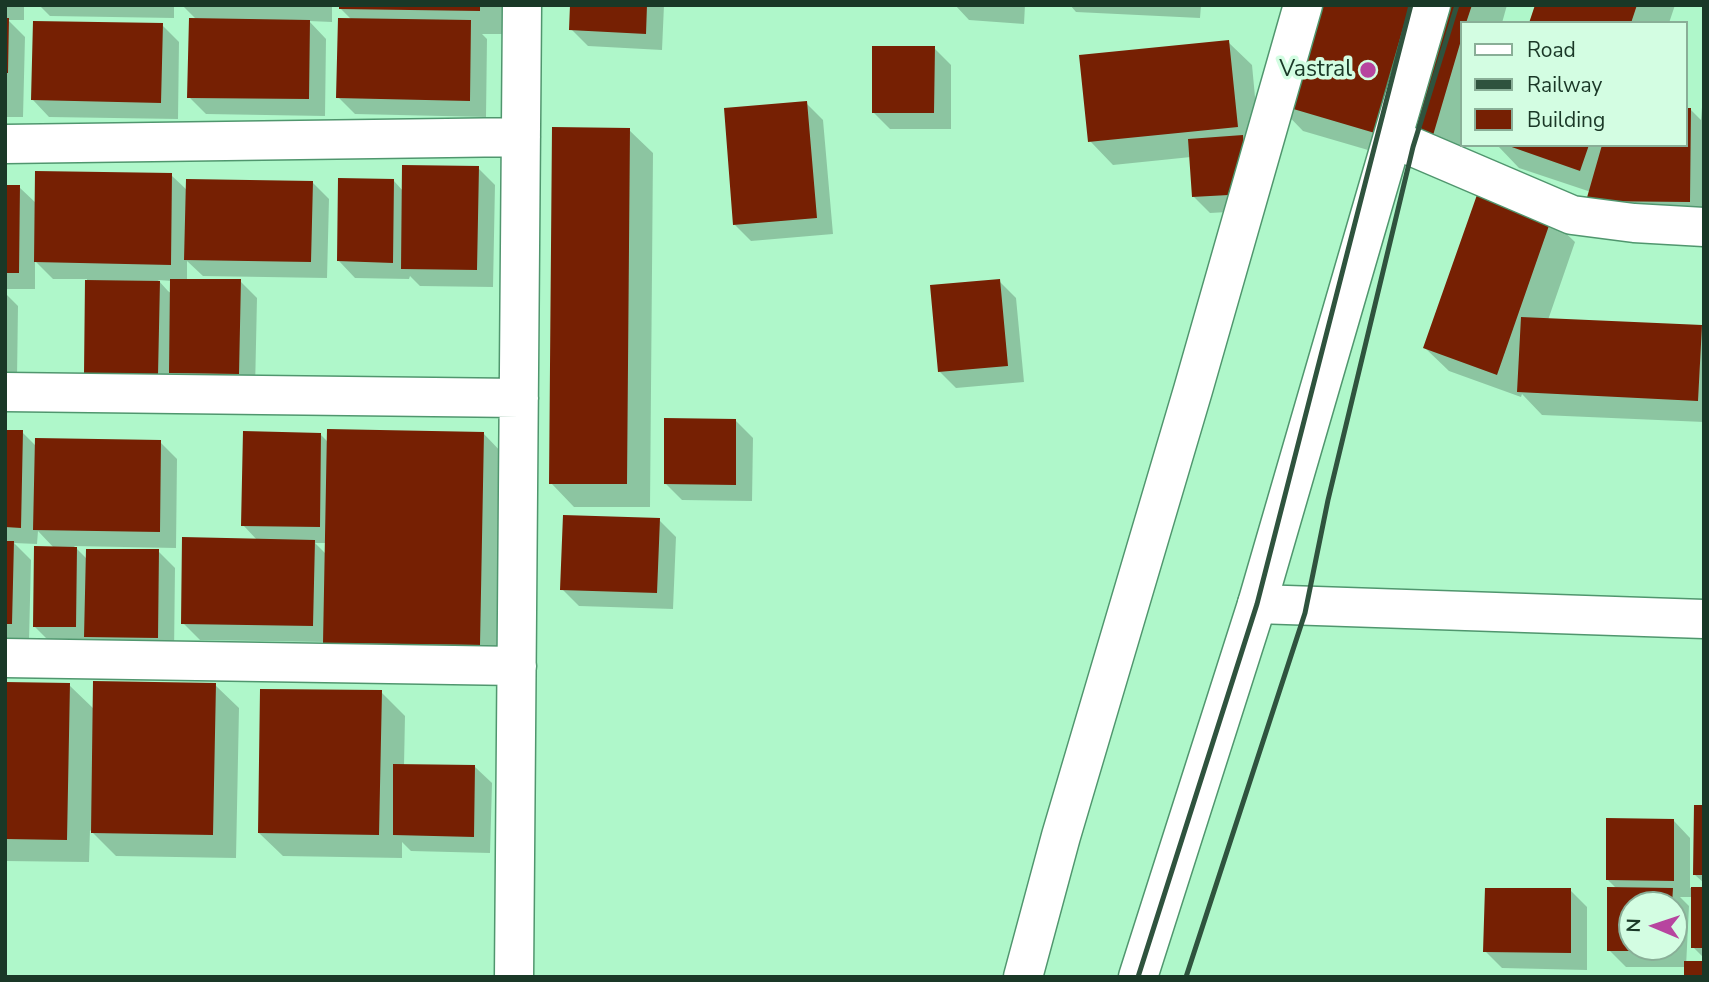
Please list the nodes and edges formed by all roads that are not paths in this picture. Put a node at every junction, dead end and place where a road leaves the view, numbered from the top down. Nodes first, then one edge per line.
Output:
1 (522, 5) edge
2 (1303, 5) edge
3 (1431, 5) edge
4 (521, 137) junction
5 (5, 144) edge
6 (1413, 147) dead end
7 (1704, 227) edge
8 (5, 393) edge
9 (519, 398) junction
10 (1257, 604) junction
11 (1704, 620) edge
12 (5, 658) edge
13 (517, 666) junction
14 (514, 977) edge
15 (1023, 977) edge
16 (1138, 977) edge

1 - 4 street
2 - 15 street
3 - 10 street
4 - 5 street
4 - 9 street
6 - 7 street
8 - 9 street
9 - 13 street
10 - 11 street
10 - 16 street
12 - 13 street
13 - 14 street

